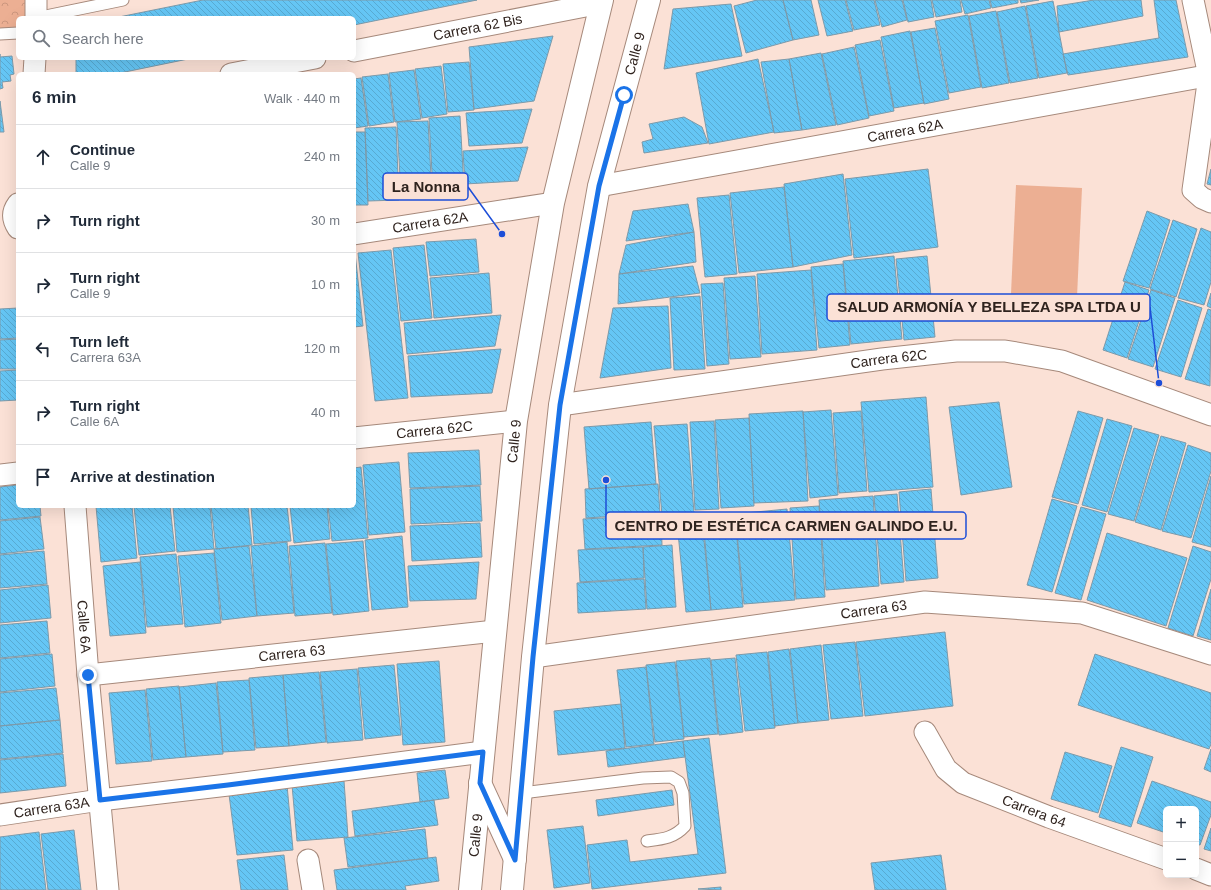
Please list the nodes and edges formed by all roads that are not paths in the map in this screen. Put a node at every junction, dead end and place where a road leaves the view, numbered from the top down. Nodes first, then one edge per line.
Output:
1 (36, 0) edge
2 (123, 0) edge
3 (649, 0) edge
4 (1193, 0) edge
5 (602, 2) edge
6 (36, 16) edge
7 (46, 16) edge
8 (16, 33) edge
9 (0, 34) edge
10 (356, 51) edge
11 (35, 60) edge
12 (304, 60) edge
13 (34, 72) edge
14 (242, 72) edge
15 (1210, 75) edge
16 (599, 186) junction
17 (1211, 202) edge
18 (554, 203) junction
19 (356, 234) edge
20 (560, 405) junction
21 (1211, 416) edge
22 (516, 421) junction
23 (356, 438) edge
24 (16, 473) edge
25 (0, 475) edge
26 (75, 508) edge
27 (495, 631) junction
28 (1211, 654) edge
29 (533, 657) junction
30 (88, 675) junction
31 (925, 732) dead end
32 (483, 752) junction
33 (480, 783) junction
34 (522, 792) junction
35 (100, 800) junction
36 (0, 815) edge
37 (647, 841) dead end
38 (1163, 858) edge
39 (308, 860) dead end
40 (515, 860) junction
41 (1199, 871) edge
42 (1211, 875) edge
43 (108, 890) edge
44 (313, 890) edge
45 (470, 890) edge
46 (512, 890) edge

1 - 6 street
2 - 7 lane
3 - 16 main road, Calle 9
4 - 15 street
5 - 10 street, Carrera 62 Bis
5 - 18 main road, Calle 9
8 - 9 lane
11 - 13 street
12 - 14 street
15 - 16 street, Carrera 62A
15 - 17 street
16 - 20 main road, Calle 9
18 - 19 street, Carrera 62A
18 - 22 main road, Calle 9
20 - 21 street, Carrera 62C
20 - 29 main road, Calle 9
22 - 23 street, Carrera 62C
22 - 27 main road, Calle 9
24 - 25 street
26 - 30 street, Calle 6A
27 - 30 street, Carrera 63
27 - 32 main road, Calle 9
28 - 29 street, Carrera 63
29 - 34 main road, Calle 9
30 - 35 street, Calle 6A
31 - 38 street, Carrera 64
32 - 33 main road, Calle 9
32 - 35 street, Carrera 63A
33 - 40 main road
33 - 45 main road, Calle 9
34 - 37 lane
34 - 40 main road, Calle 9
35 - 36 street, Carrera 63A
35 - 43 street, Calle 6A
39 - 44 street
40 - 46 main road, Calle 9
41 - 42 street

